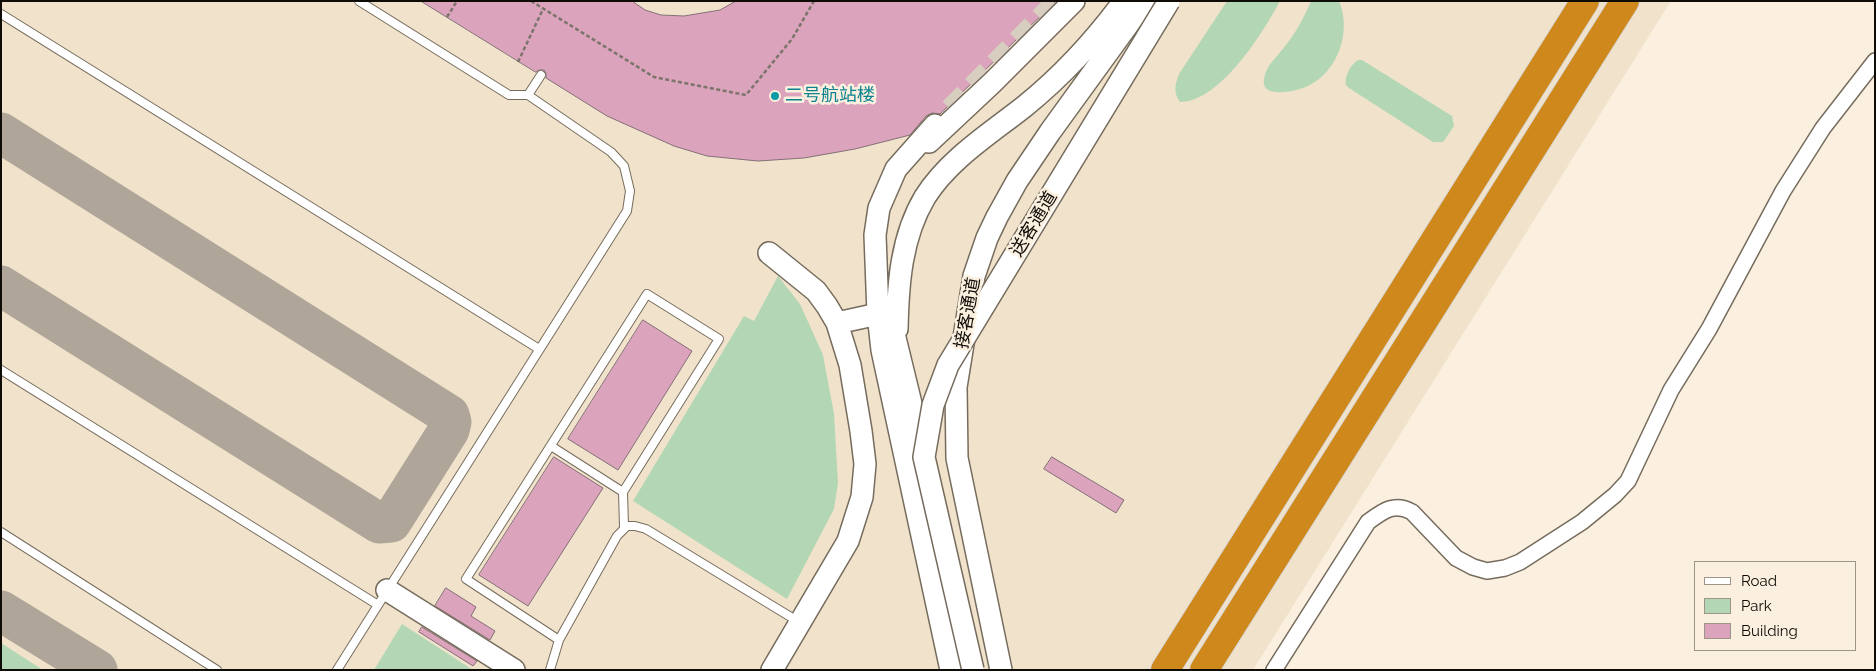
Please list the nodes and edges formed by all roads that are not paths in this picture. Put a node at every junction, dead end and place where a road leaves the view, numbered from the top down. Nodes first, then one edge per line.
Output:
1 (360, 1) edge
2 (1074, 1) edge
3 (1124, 1) edge
4 (1145, 1) edge
5 (1169, 1) edge
6 (1585, 1) edge
7 (1625, 1) edge
8 (1, 14) edge
9 (1875, 61) edge
10 (541, 75) dead end
11 (528, 95) junction
12 (935, 125) tunnel mouth
13 (769, 253) dead end
14 (878, 314) junction
15 (838, 323) junction
16 (897, 344) junction
17 (539, 350) junction
18 (1, 370) edge
19 (551, 446) junction
20 (924, 458) junction
21 (623, 492) junction
22 (624, 527) junction
23 (1, 532) edge
24 (383, 598) junction
25 (801, 623) junction
26 (559, 640) junction
27 (217, 670) edge
28 (337, 670) edge
29 (514, 670) edge
30 (550, 670) edge
31 (772, 670) edge
32 (951, 670) edge
33 (972, 670) edge
34 (1001, 670) edge
35 (1165, 670) edge
36 (1204, 670) edge
37 (1274, 670) edge

1 - 11 lane
2 - 16 main road, 送客通道
3 - 16 main road, 送客通道
4 - 34 main road, 接客通道
5 - 20 main road, 送客通道, bridge
6 - 35 highway
7 - 36 highway
8 - 17 lane
9 - 37 street
10 - 11 lane
11 - 17 lane
12 - 14 main road
13 - 15 main road
14 - 15 main road
14 - 32 main road
15 - 25 main road
16 - 20 main road, 送客通道
17 - 24 lane
18 - 24 lane
19 - 21 lane
19 - 21 lane
19 - 26 lane
20 - 33 main road, 送客通道, bridge
21 - 22 lane
22 - 25 lane
22 - 26 lane
23 - 27 lane
24 - 28 lane
24 - 29 main road
25 - 31 main road
26 - 30 lane

